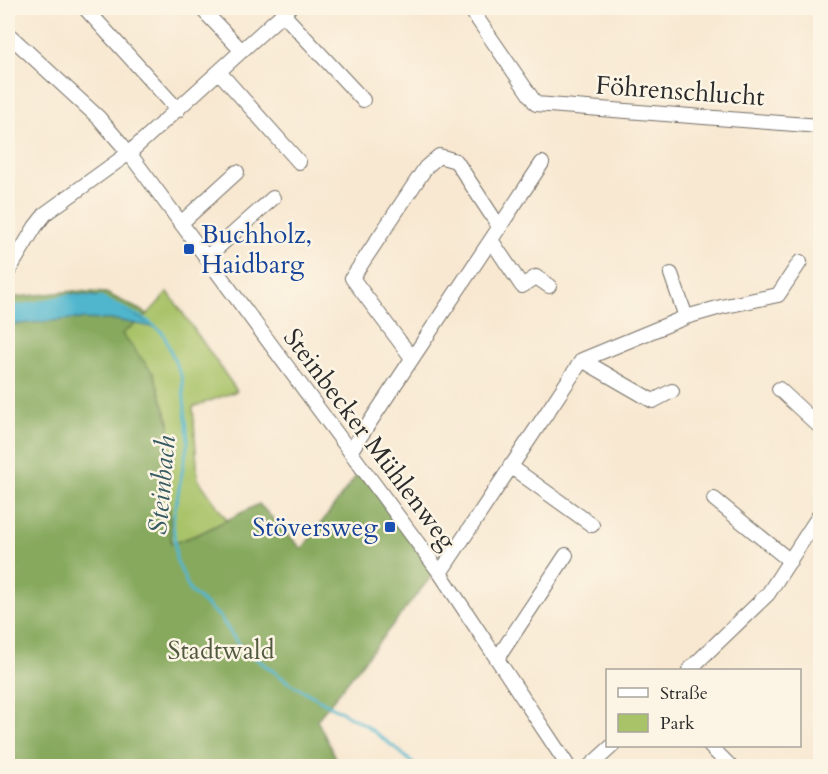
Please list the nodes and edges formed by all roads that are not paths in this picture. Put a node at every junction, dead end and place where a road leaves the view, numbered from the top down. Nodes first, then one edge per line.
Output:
1 (85, 8) edge
2 (201, 8) edge
3 (470, 8) edge
4 (286, 11) edge
5 (8, 34) edge
6 (242, 51) junction
7 (219, 72) junction
8 (363, 100) dead end
9 (178, 110) junction
10 (820, 126) edge
11 (129, 153) junction
12 (299, 162) dead end
13 (543, 163) dead end
14 (237, 172) dead end
15 (273, 198) dead end
16 (181, 224) junction
17 (500, 228) junction
18 (491, 240) junction
19 (11, 255) edge
20 (206, 258) junction
21 (800, 262) dead end
22 (8, 272) edge
23 (671, 274) dead end
24 (549, 285) dead end
25 (686, 317) junction
26 (412, 358) junction
27 (582, 360) junction
28 (779, 389) dead end
29 (672, 391) dead end
30 (820, 427) edge
31 (350, 452) junction
32 (510, 466) junction
33 (714, 499) dead end
34 (820, 514) edge
35 (592, 525) dead end
36 (563, 552) dead end
37 (790, 561) junction
38 (440, 573) junction
39 (494, 655) junction
40 (690, 669) edge
41 (611, 747) edge
42 (711, 747) edge
43 (568, 766) edge
44 (590, 766) edge
45 (730, 766) edge

1 - 9 street
2 - 6 street
3 - 10 street, Föhrenschlucht
4 - 6 street
4 - 8 street
5 - 11 street, Steinbecker Mühlenweg
6 - 7 street
7 - 9 street
7 - 12 street
9 - 11 street
11 - 16 street, Steinbecker Mühlenweg
11 - 19 street
13 - 17 street
14 - 16 street
15 - 20 street
16 - 20 street, Steinbecker Mühlenweg
17 - 18 street
17 - 26 street
18 - 24 street
18 - 26 street
19 - 22 street
20 - 31 street, Steinbecker Mühlenweg
21 - 25 street
23 - 25 street
25 - 27 street
26 - 31 street
27 - 29 street
27 - 32 street
28 - 30 street
31 - 38 street, Steinbecker Mühlenweg
32 - 35 street
32 - 38 street
33 - 37 street
34 - 37 street
36 - 39 street
37 - 40 street
38 - 39 street, Steinbecker Mühlenweg
39 - 43 street, Steinbecker Mühlenweg
41 - 44 street
42 - 45 street

